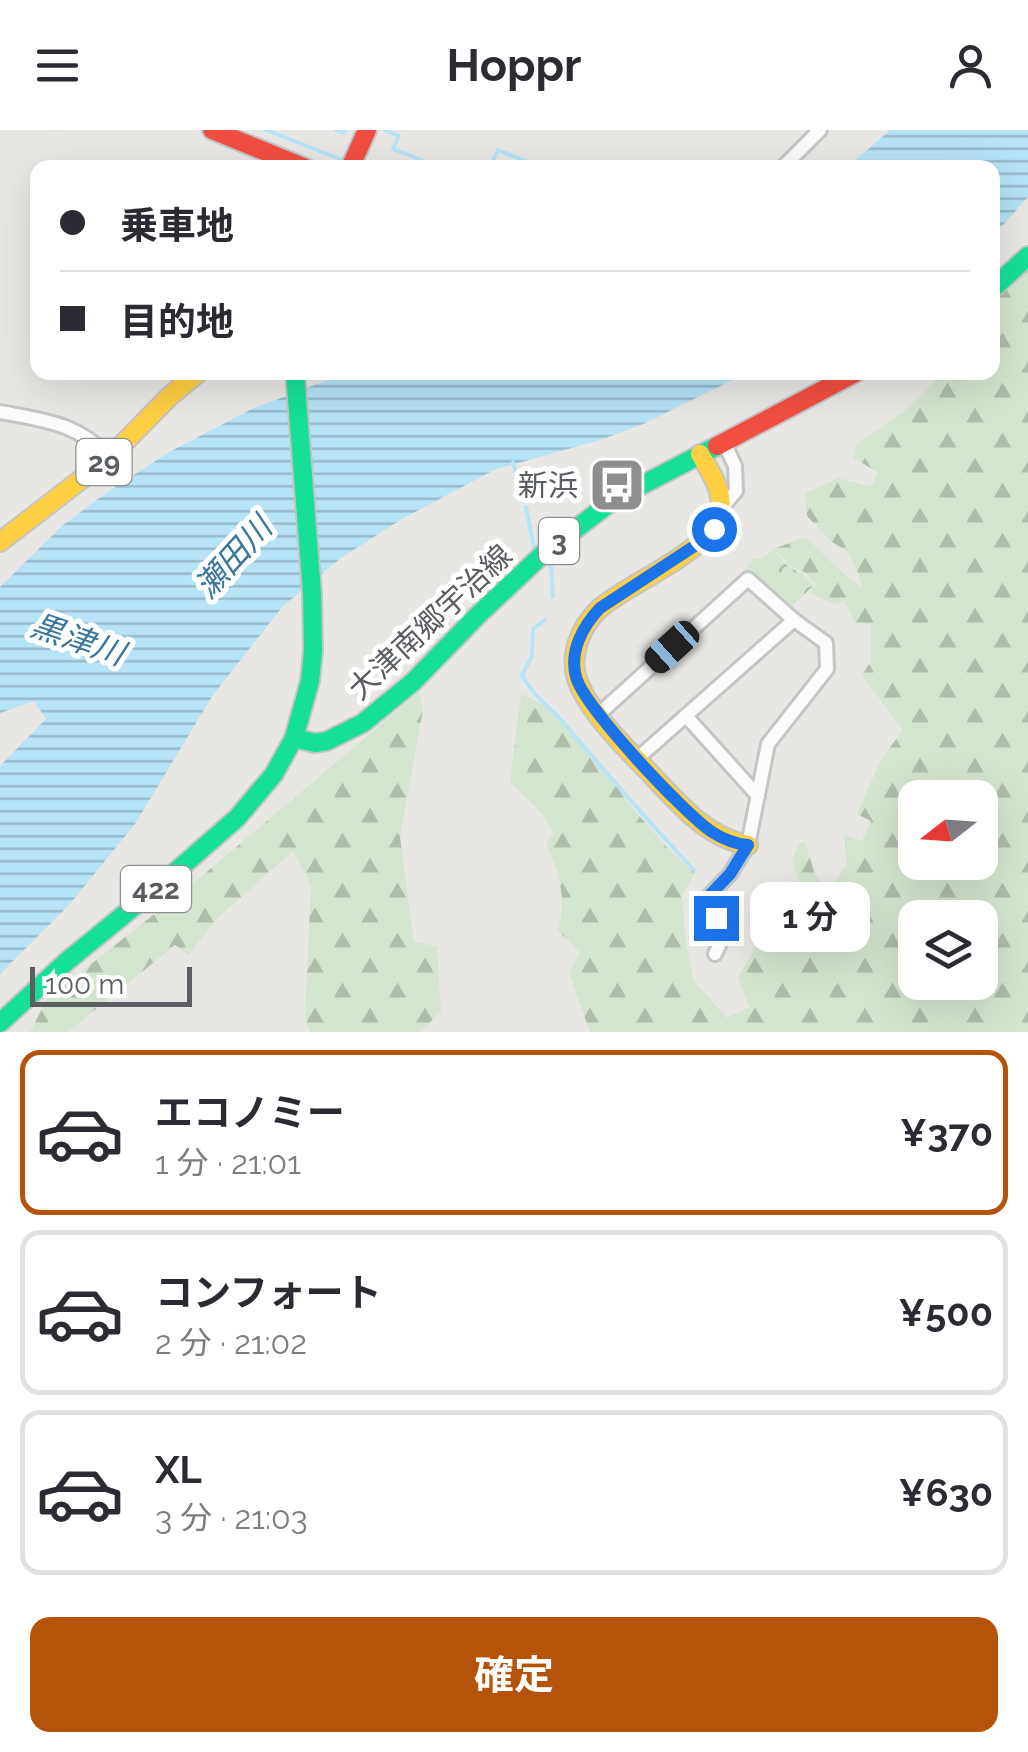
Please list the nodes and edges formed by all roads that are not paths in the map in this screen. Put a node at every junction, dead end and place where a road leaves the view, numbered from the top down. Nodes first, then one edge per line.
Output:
1 (212, 130) edge
2 (366, 130) edge
3 (820, 130) edge
4 (286, 160) edge
5 (353, 160) edge
6 (790, 160) edge
7 (1028, 256) edge
8 (1000, 282) edge
9 (190, 380) edge
10 (295, 380) edge
11 (842, 380) edge
12 (0, 412) edge
13 (724, 442) junction
14 (700, 454) junction
15 (109, 458) junction
16 (721, 509) junction
17 (0, 542) edge
18 (794, 620) junction
19 (599, 714) junction
20 (686, 716) junction
21 (294, 738) junction
22 (638, 758) junction
23 (758, 796) junction
24 (748, 845) junction
25 (715, 954) dead end
26 (0, 1024) edge

1 - 4 main road
2 - 5 main road
3 - 6 street
7 - 8 main road
9 - 15 main road, 29
10 - 21 main road, 422
11 - 13 main road, 大津南郷宇治線 / 3
12 - 15 street
13 - 14 main road, 大津南郷宇治線 / 3
13 - 16 street
14 - 16 main road
14 - 21 main road, 大津南郷宇治線 / 3
15 - 17 main road, 29
16 - 19 main road
18 - 19 street
18 - 20 street
18 - 23 street
19 - 22 main road
20 - 22 street
20 - 23 street
21 - 26 main road, 422
22 - 24 main road
23 - 24 street
24 - 25 street

